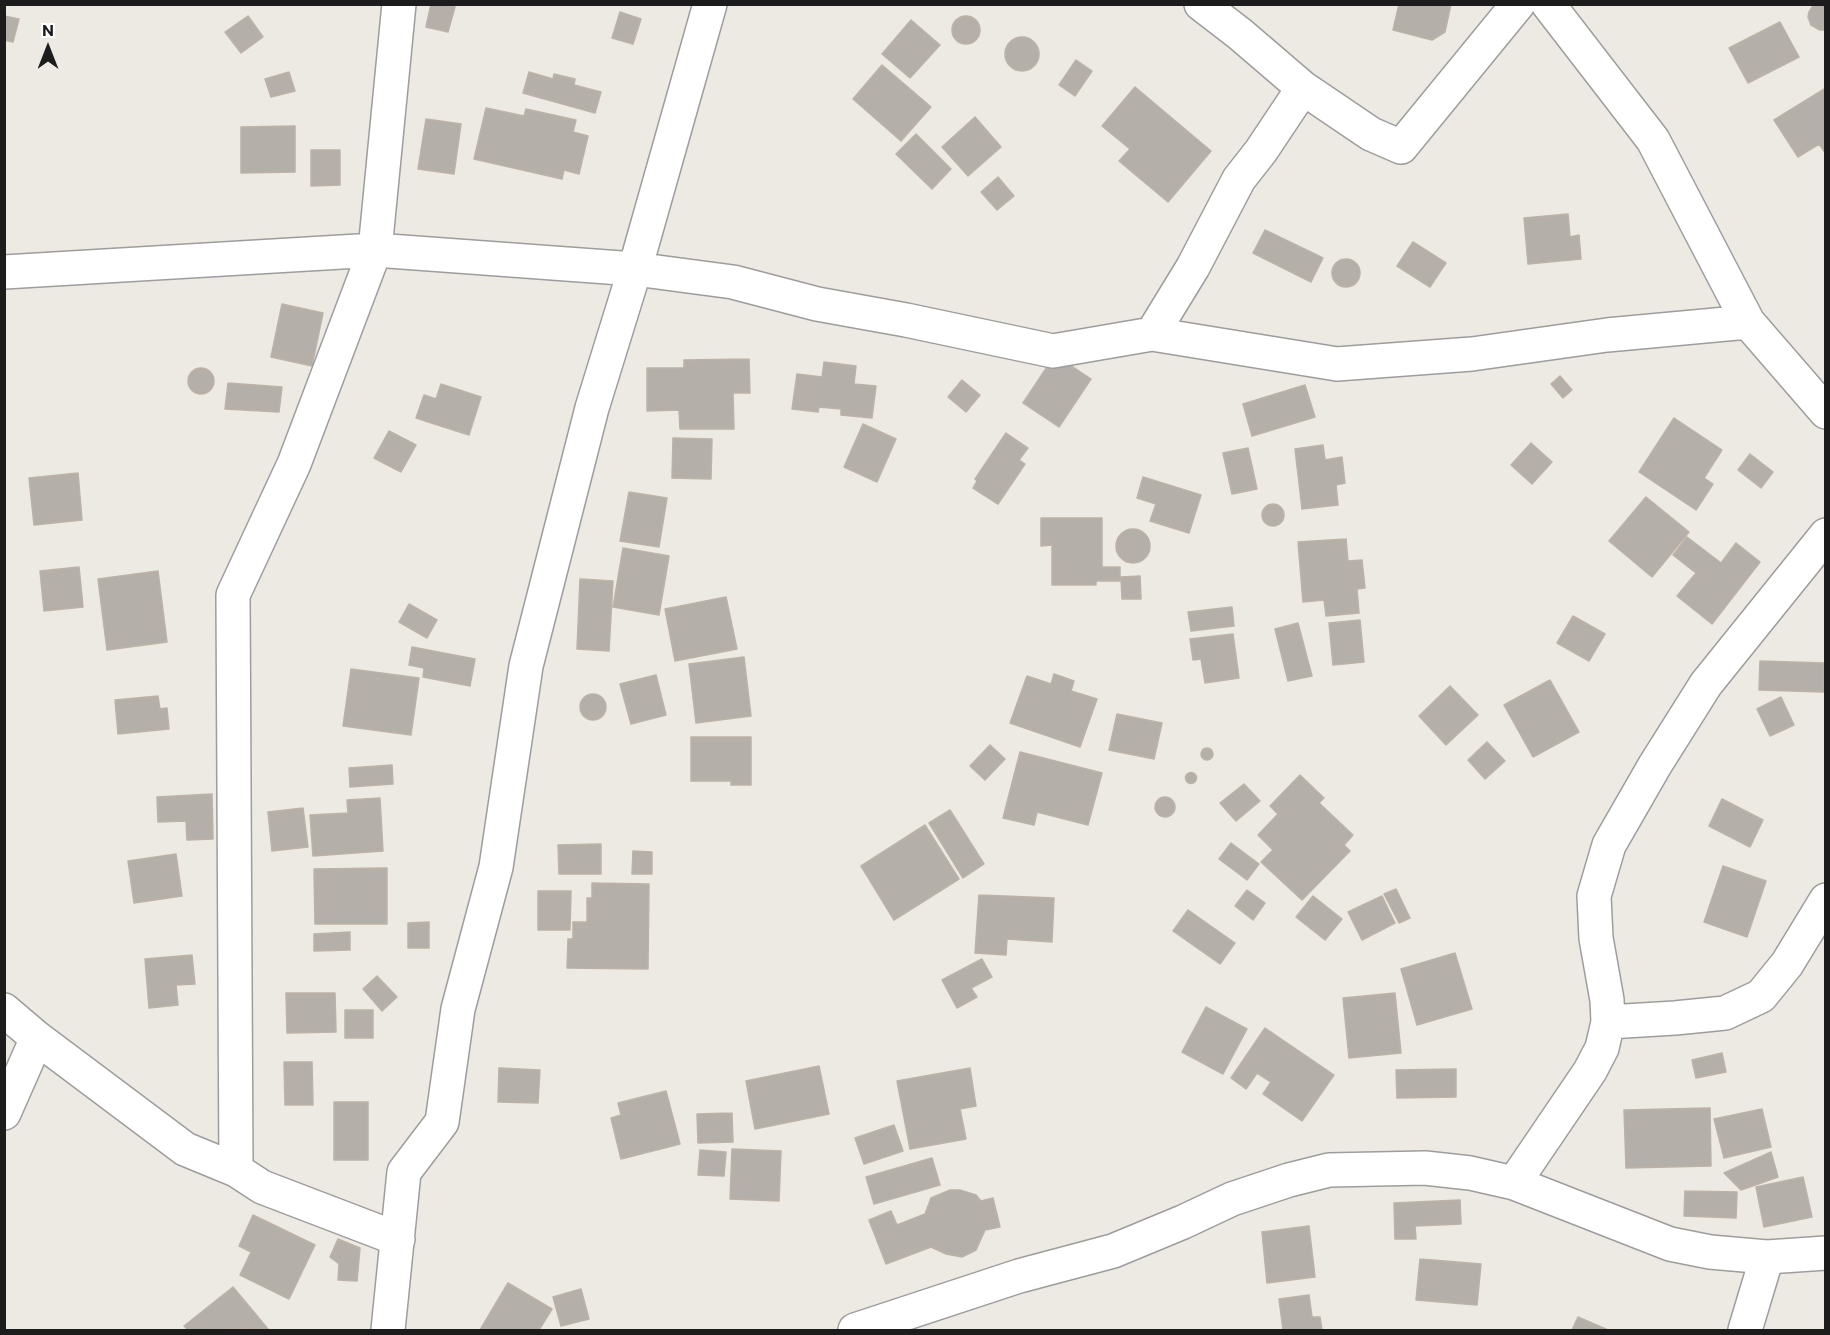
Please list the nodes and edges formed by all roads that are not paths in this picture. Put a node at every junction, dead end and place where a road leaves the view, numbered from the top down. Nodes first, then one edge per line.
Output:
1 (399, 4) edge
2 (710, 4) edge
3 (1201, 4) edge
4 (1518, 4) edge
5 (1548, 4) edge
6 (1303, 88) junction
7 (375, 250) junction
8 (636, 269) junction
9 (4, 272) edge
10 (1748, 322) junction
11 (1152, 334) junction
12 (1826, 412) edge
13 (1826, 535) edge
14 (1826, 900) edge
15 (4, 1010) edge
16 (1608, 1023) junction
17 (37, 1038) junction
18 (4, 1113) edge
19 (236, 1170) junction
20 (1514, 1183) junction
21 (399, 1239) junction
22 (1826, 1254) edge
23 (1767, 1257) junction
24 (388, 1330) edge
25 (855, 1330) edge
26 (1745, 1330) edge

1 - 7 street
2 - 8 street
3 - 6 street
4 - 6 street
5 - 10 street
6 - 11 street
7 - 8 street
7 - 9 street
7 - 19 street
8 - 11 street
8 - 21 street
10 - 11 street
10 - 12 street
13 - 16 street
14 - 16 street
15 - 17 street
16 - 20 street
17 - 18 street
17 - 19 street
19 - 21 street
20 - 23 street
20 - 25 street
21 - 24 street
22 - 23 street
23 - 26 street

